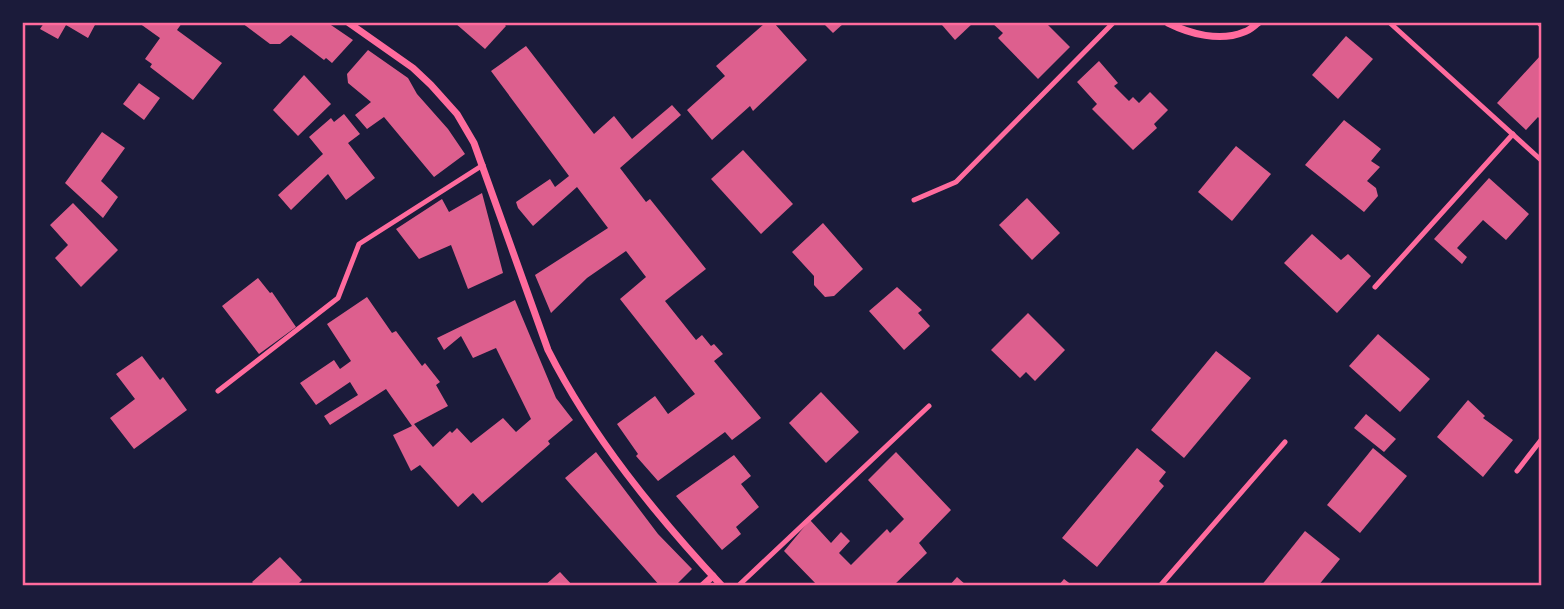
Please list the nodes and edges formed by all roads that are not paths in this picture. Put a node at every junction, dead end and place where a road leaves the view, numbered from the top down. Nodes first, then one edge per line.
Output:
1 (349, 23) edge
2 (1113, 23) edge
3 (1168, 23) edge
4 (1258, 23) edge
5 (1390, 23) edge
6 (1513, 134) junction
7 (1541, 160) edge
8 (483, 165) junction
9 (914, 200) dead end
10 (1375, 287) dead end
11 (218, 391) dead end
12 (929, 406) dead end
13 (1541, 440) edge
14 (1285, 442) dead end
15 (1517, 471) dead end
16 (713, 576) junction
17 (702, 586) edge
18 (722, 586) edge
19 (738, 586) edge
20 (1160, 586) edge

1 - 8 street
2 - 9 lane
3 - 4 street
5 - 6 lane
6 - 7 lane
6 - 10 lane
8 - 11 lane
8 - 16 street
12 - 19 lane
13 - 15 lane
14 - 20 lane
16 - 17 street
16 - 18 street

